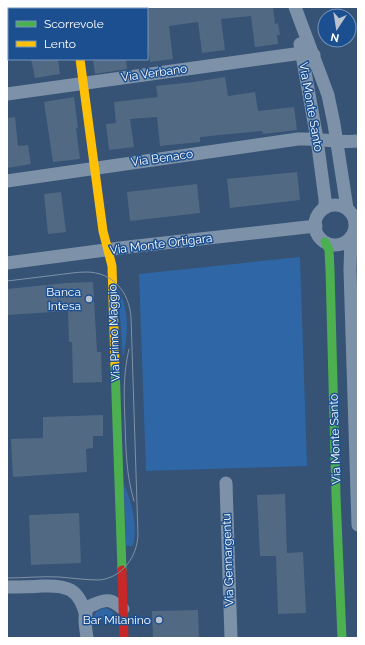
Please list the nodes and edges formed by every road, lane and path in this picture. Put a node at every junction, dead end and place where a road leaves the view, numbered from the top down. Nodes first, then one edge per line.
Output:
1 (12, 7) edge
2 (295, 7) edge
3 (7, 8) edge
4 (308, 54) junction
5 (80, 60) edge
6 (84, 83) junction
7 (7, 94) edge
8 (317, 139) junction
9 (358, 141) edge
10 (337, 142) junction
11 (95, 168) junction
12 (7, 180) edge
13 (325, 208) junction
14 (347, 208) junction
15 (316, 226) junction
16 (355, 230) edge
17 (325, 242) junction
18 (108, 250) junction
19 (7, 263) edge
20 (226, 483) dead end
21 (358, 516) edge
22 (358, 526) edge
23 (7, 587) edge
24 (123, 609) junction
25 (86, 616) junction
26 (87, 638) edge
27 (124, 638) edge
28 (230, 638) edge
29 (342, 638) edge

1 - 3 street
2 - 4 street, Via Monte Santo
4 - 6 street, Via Verbano
4 - 8 street, Via Monte Santo
4 - 10 street, Via Monte Santo
5 - 6 street, Via Primo Maggio
6 - 7 street, Via Verbano
6 - 11 street, Via Primo Maggio
8 - 10 street, Via Benaco
8 - 11 street, Via Benaco
8 - 13 street, Via Monte Santo
9 - 10 street, Via Benaco
10 - 14 street, Via Monte Santo
11 - 12 street, Via Benaco
11 - 18 street, Via Primo Maggio
13 - 14 street
13 - 15 street
14 - 16 street
15 - 17 street
15 - 18 street, Via Monte Ortigara
16 - 17 street
16 - 21 street, Via Monte Santo
17 - 29 street, Via Monte Santo
18 - 19 street, Via Monte Ortigara
18 - 24 street, Via Primo Maggio
20 - 28 street, Via Gennargentu
21 - 22 street, Via Monte Santo
23 - 25 street
24 - 25 street
24 - 27 street, Via Primo Maggio
25 - 26 street

